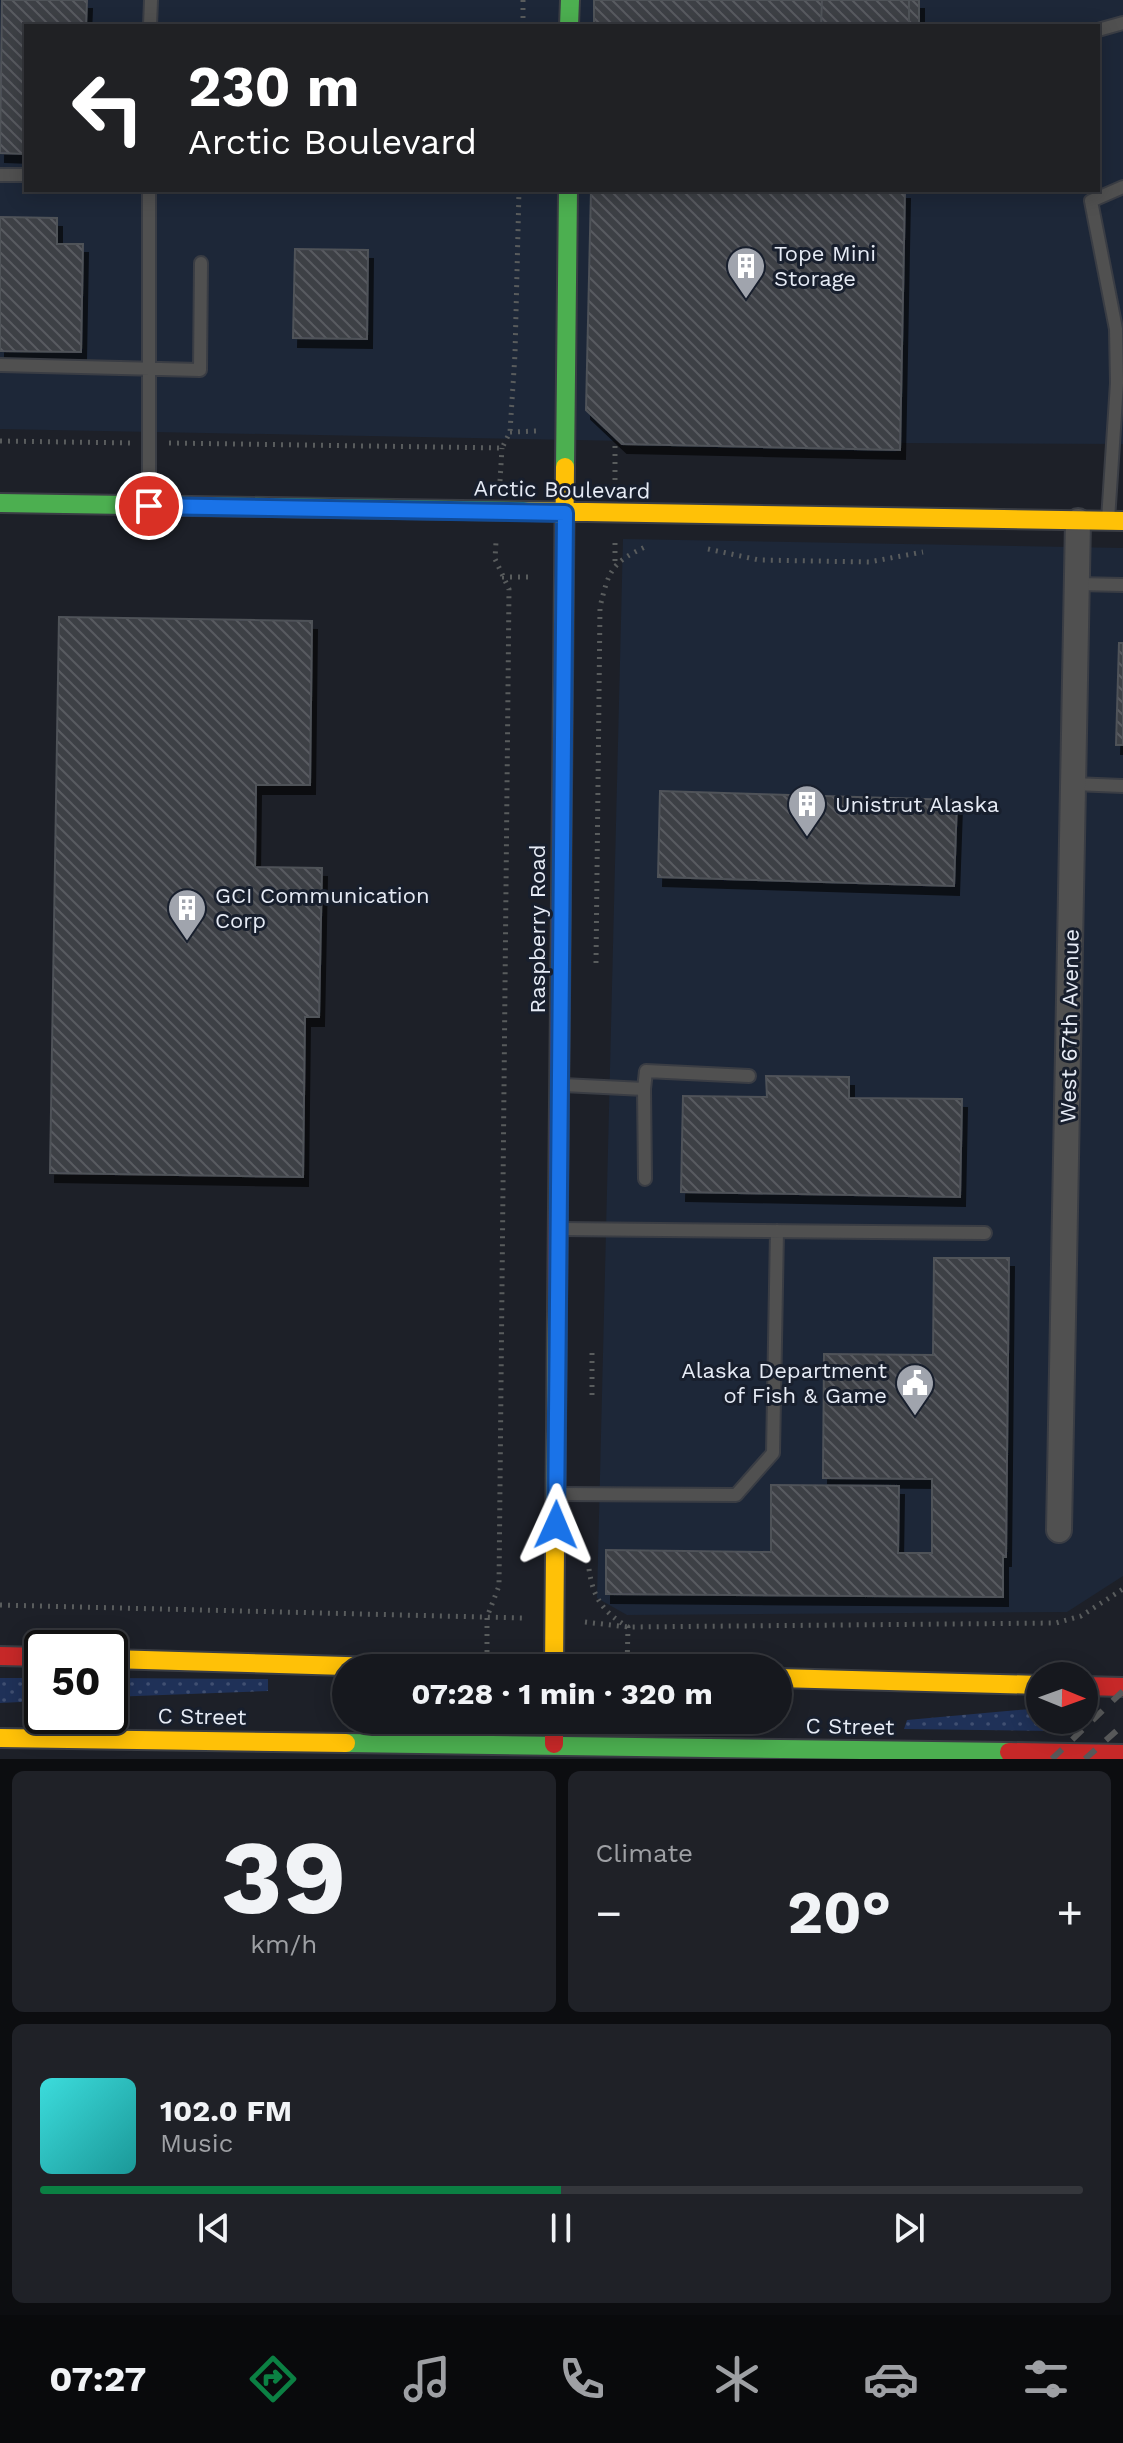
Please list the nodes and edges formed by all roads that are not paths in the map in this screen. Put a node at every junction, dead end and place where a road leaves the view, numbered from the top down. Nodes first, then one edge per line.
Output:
1 (151, 0) edge
2 (570, 0) edge
3 (1123, 23) edge
4 (150, 24) edge
5 (569, 24) edge
6 (1100, 29) edge
7 (0, 175) edge
8 (24, 175) edge
9 (1123, 187) edge
10 (149, 192) edge
11 (568, 192) edge
12 (1088, 196) edge
13 (201, 263) dead end
14 (1120, 330) edge
15 (0, 365) edge
16 (149, 370) junction
17 (0, 503) edge
18 (149, 506) junction
19 (565, 513) junction
20 (1078, 521) junction
21 (1116, 521) edge
22 (1077, 584) junction
23 (1123, 585) edge
24 (1073, 784) junction
25 (1123, 786) edge
26 (749, 1076) dead end
27 (560, 1085) junction
28 (644, 1089) junction
29 (645, 1179) dead end
30 (558, 1229) junction
31 (777, 1231) junction
32 (985, 1233) dead end
33 (557, 1494) junction
34 (1059, 1530) dead end
35 (554, 1654) edge
36 (0, 1656) edge
37 (24, 1657) edge
38 (128, 1660) edge
39 (332, 1666) edge
40 (792, 1678) edge
41 (1026, 1685) edge
42 (1098, 1686) edge
43 (1123, 1687) edge
44 (0, 1738) edge
45 (554, 1741) edge
46 (1123, 1754) edge

1 - 4 lane
2 - 5 main road
3 - 6 lane
7 - 8 lane
9 - 12 lane
10 - 16 lane
11 - 19 main road, Raspberry Road
12 - 14 lane
13 - 16 lane
14 - 21 lane
15 - 16 lane
16 - 18 lane
17 - 18 main road, Arctic Boulevard
18 - 19 main road, Arctic Boulevard
19 - 20 main road, Arctic Boulevard
19 - 27 main road, Raspberry Road
20 - 21 main road, Arctic Boulevard
20 - 22 street, West 67th Avenue
22 - 23 lane
22 - 24 street, West 67th Avenue
24 - 25 lane
24 - 34 street, West 67th Avenue
26 - 28 lane
27 - 28 lane
27 - 30 main road, Raspberry Road
28 - 29 lane
30 - 31 lane
30 - 33 main road, Raspberry Road
31 - 32 lane
31 - 33 lane
33 - 35 main road, Raspberry Road
36 - 37 main road
38 - 39 main road
40 - 41 main road, C Street
42 - 43 main road
44 - 45 main road, C Street
45 - 46 main road, C Street

